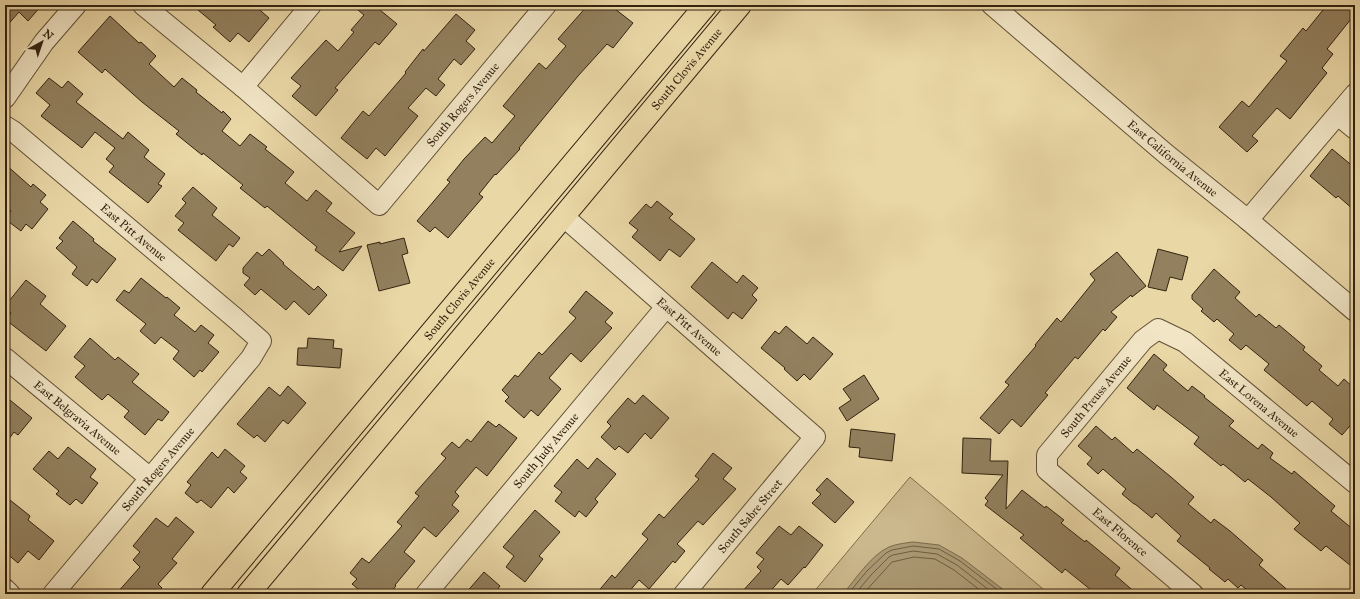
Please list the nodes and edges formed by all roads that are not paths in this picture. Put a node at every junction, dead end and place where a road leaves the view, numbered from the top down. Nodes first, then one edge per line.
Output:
1 (76, 5) edge
2 (143, 5) edge
3 (311, 5) edge
4 (706, 5) edge
5 (740, 5) edge
6 (992, 5) edge
7 (535, 8) edge
8 (242, 87) junction
9 (635, 90) junction
10 (1355, 94) edge
11 (5, 98) edge
12 (1338, 115) junction
13 (5, 126) edge
14 (1355, 129) edge
15 (563, 216) junction
16 (1248, 220) junction
17 (666, 306) junction
18 (1355, 311) edge
19 (1158, 329) joint
20 (261, 342) joint
21 (5, 358) edge
22 (815, 437) joint
23 (1047, 470) joint
24 (1352, 474) edge
25 (150, 478) junction
26 (5, 589) edge
27 (10, 594) edge
28 (53, 594) edge
29 (212, 594) edge
30 (248, 594) edge
31 (426, 594) edge
32 (684, 594) edge
33 (1193, 594) edge

1 - 11 street
2 - 8 street
3 - 8 street
4 - 9 main road, South Clovis Avenue
5 - 15 main road, South Clovis Avenue
6 - 16 street, East California Avenue
7 - 8 street, South Rogers Avenue
9 - 15 main road
9 - 29 main road, South Clovis Avenue
10 - 12 street
12 - 14 street
12 - 16 street
13 - 20 street, East Pitt Avenue
15 - 17 street, East Pitt Avenue
15 - 30 main road, South Clovis Avenue
16 - 18 street, East California Avenue
17 - 22 street, East Pitt Avenue
17 - 31 street, South Judy Avenue
19 - 23 street, South Preuss Avenue
19 - 24 street, East Lorena Avenue
20 - 25 street, South Rogers Avenue
21 - 25 street, East Belgravia Avenue
22 - 32 street, South Sabre Street
23 - 33 street, East Florence
25 - 28 street, South Rogers Avenue
26 - 27 street

